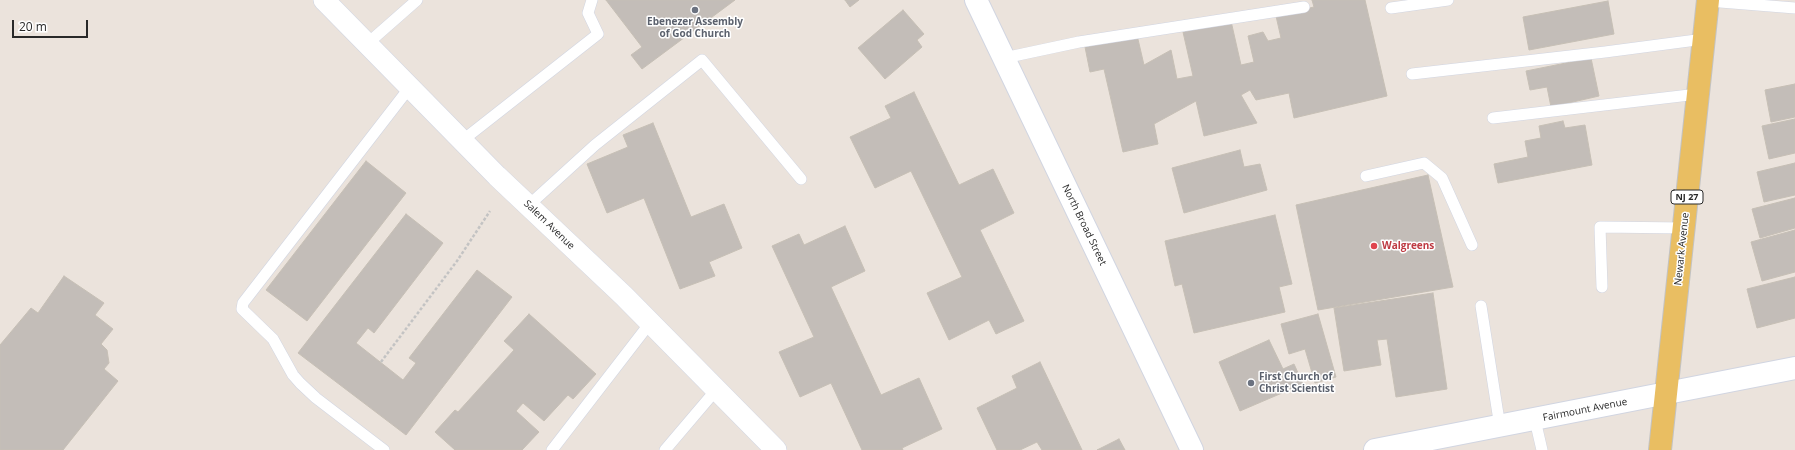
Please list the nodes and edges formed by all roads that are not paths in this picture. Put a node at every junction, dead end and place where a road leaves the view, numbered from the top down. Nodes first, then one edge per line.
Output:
1 (324, 0) edge
2 (416, 0) edge
3 (592, 0) edge
4 (976, 0) edge
5 (1448, 0) edge
6 (1708, 0) edge
7 (1304, 7) dead end
8 (1391, 8) dead end
9 (1795, 8) edge
10 (1704, 38) junction
11 (367, 44) junction
12 (1004, 58) junction
13 (1412, 74) dead end
14 (410, 87) junction
15 (1698, 94) junction
16 (1493, 118) dead end
17 (463, 140) junction
18 (1366, 176) dead end
19 (801, 179) dead end
20 (528, 205) junction
21 (1684, 228) junction
22 (1472, 245) dead end
23 (1602, 287) dead end
24 (1481, 306) dead end
25 (650, 323) junction
26 (1795, 368) edge
27 (716, 390) junction
28 (1667, 394) junction
29 (1535, 420) junction
30 (1500, 427) junction
31 (384, 450) edge
32 (552, 450) edge
33 (665, 450) edge
34 (776, 450) edge
35 (1192, 450) edge
36 (1375, 450) edge
37 (1542, 450) edge
38 (1660, 450) edge

1 - 11 street, Salem Avenue
2 - 11 lane
3 - 17 lane
4 - 12 main road, North Broad Street
5 - 8 lane
6 - 9 lane
6 - 10 main road, Newark Avenue / NJ 27
7 - 12 lane
10 - 13 lane
10 - 15 main road, Newark Avenue / NJ 27
11 - 14 street, Salem Avenue
12 - 35 main road, North Broad Street
14 - 17 street, Salem Avenue
14 - 31 lane
15 - 16 lane
15 - 21 main road, Newark Avenue / NJ 27
17 - 20 street, Salem Avenue
18 - 22 lane
19 - 20 lane
20 - 25 street, Salem Avenue
21 - 23 lane
21 - 28 main road, Newark Avenue / NJ 27
24 - 30 lane
25 - 27 street, Salem Avenue
25 - 32 lane
26 - 28 main road, Fairmount Avenue
27 - 33 lane
27 - 34 street, Salem Avenue
28 - 29 main road, Fairmount Avenue
28 - 38 main road, Newark Avenue / NJ 27
29 - 30 main road, Fairmount Avenue
29 - 37 lane
30 - 36 main road, Fairmount Avenue

